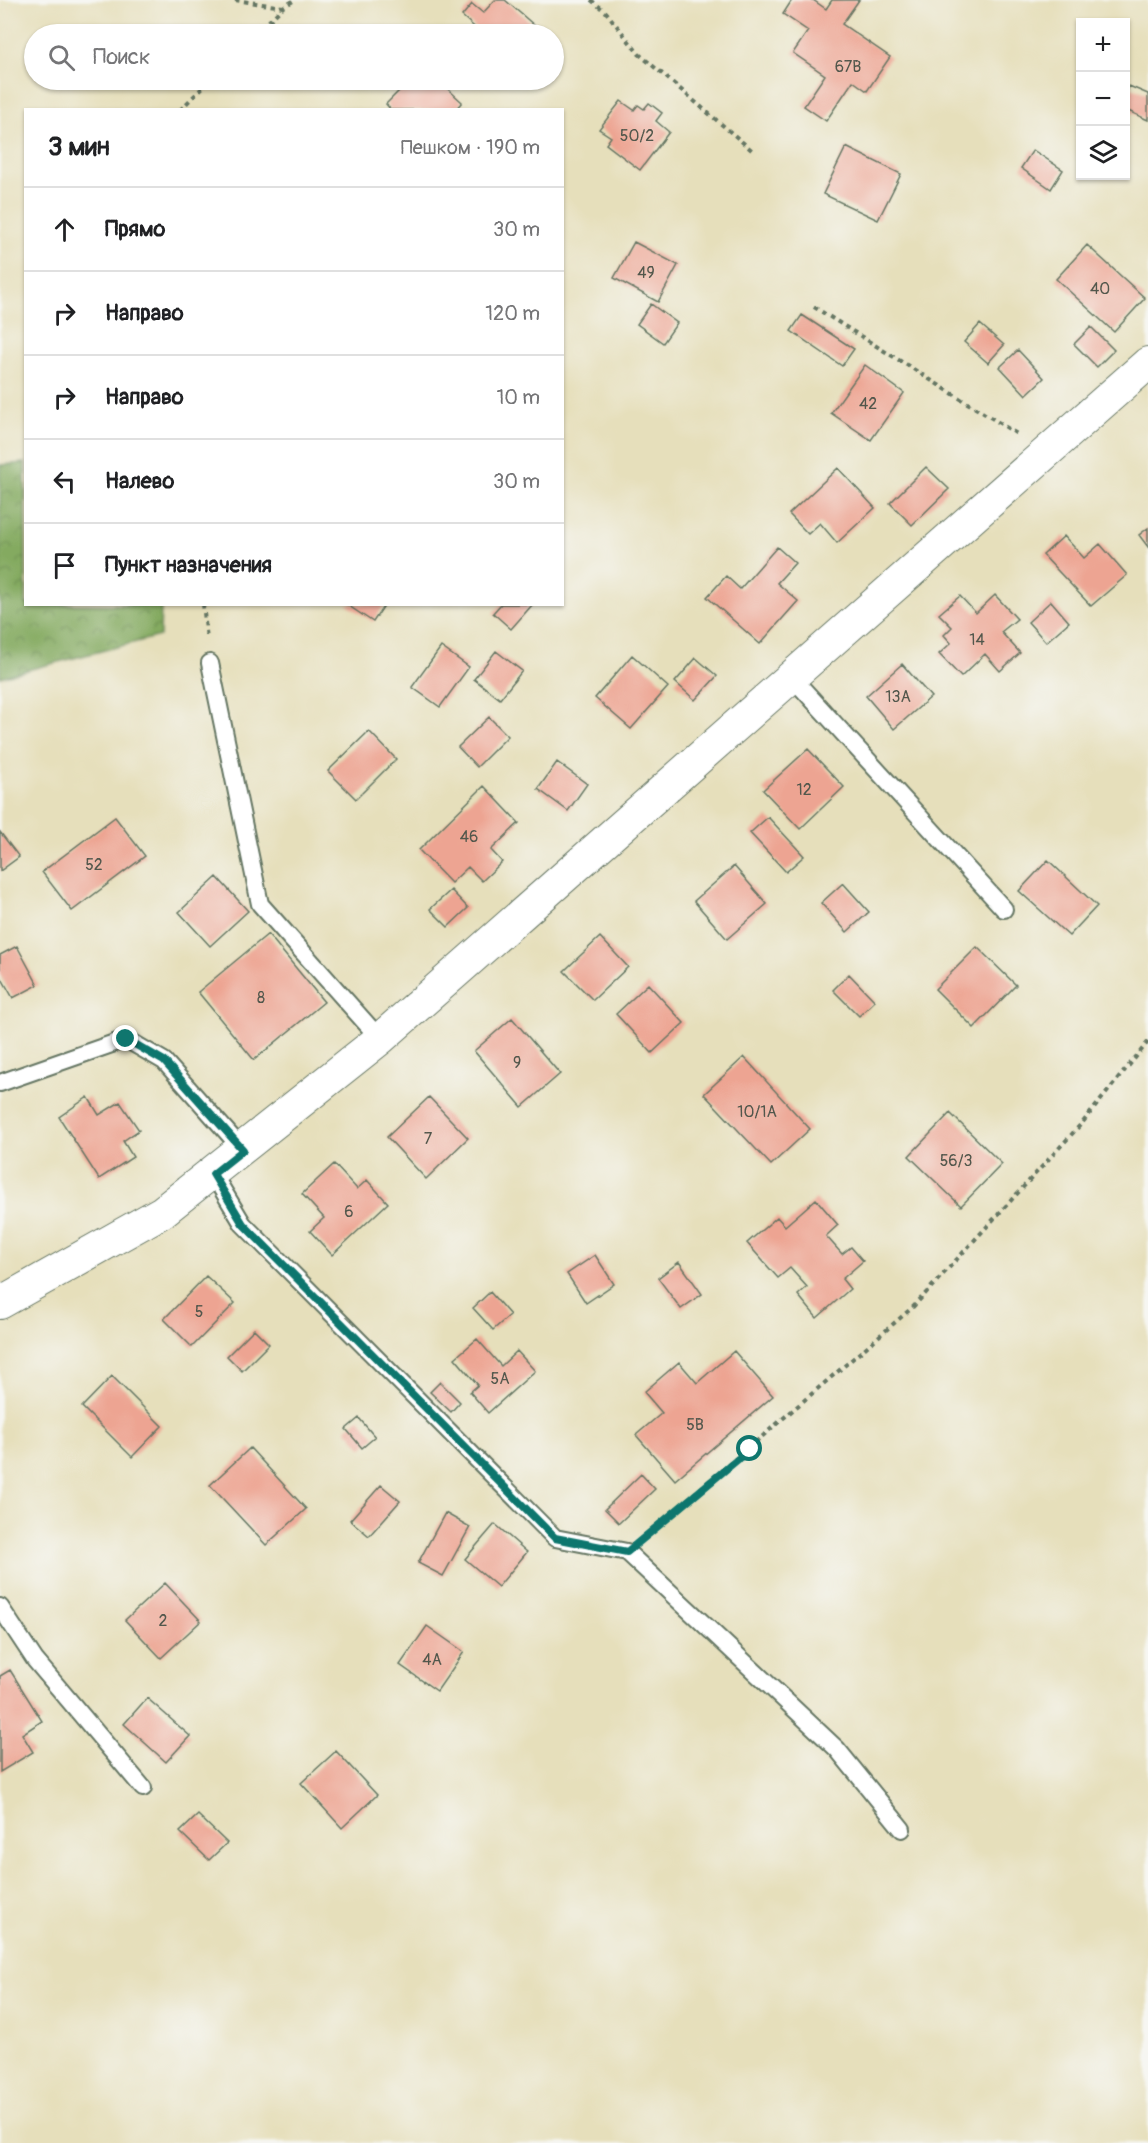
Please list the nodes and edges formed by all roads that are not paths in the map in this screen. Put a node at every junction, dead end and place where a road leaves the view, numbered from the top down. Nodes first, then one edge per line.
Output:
1 (1148, 363) edge
2 (210, 663) road end
3 (790, 675) junction
4 (1004, 909) dead end
5 (380, 1039) junction
6 (0, 1083) edge
7 (243, 1150) junction
8 (213, 1174) junction
9 (0, 1303) edge
10 (0, 1607) edge
11 (143, 1788) dead end
12 (902, 1829) dead end

1 - 3 street
2 - 5 lane
3 - 4 lane
3 - 5 street
5 - 7 street
6 - 7 lane
7 - 8 street
8 - 9 street
8 - 12 lane
10 - 11 lane

